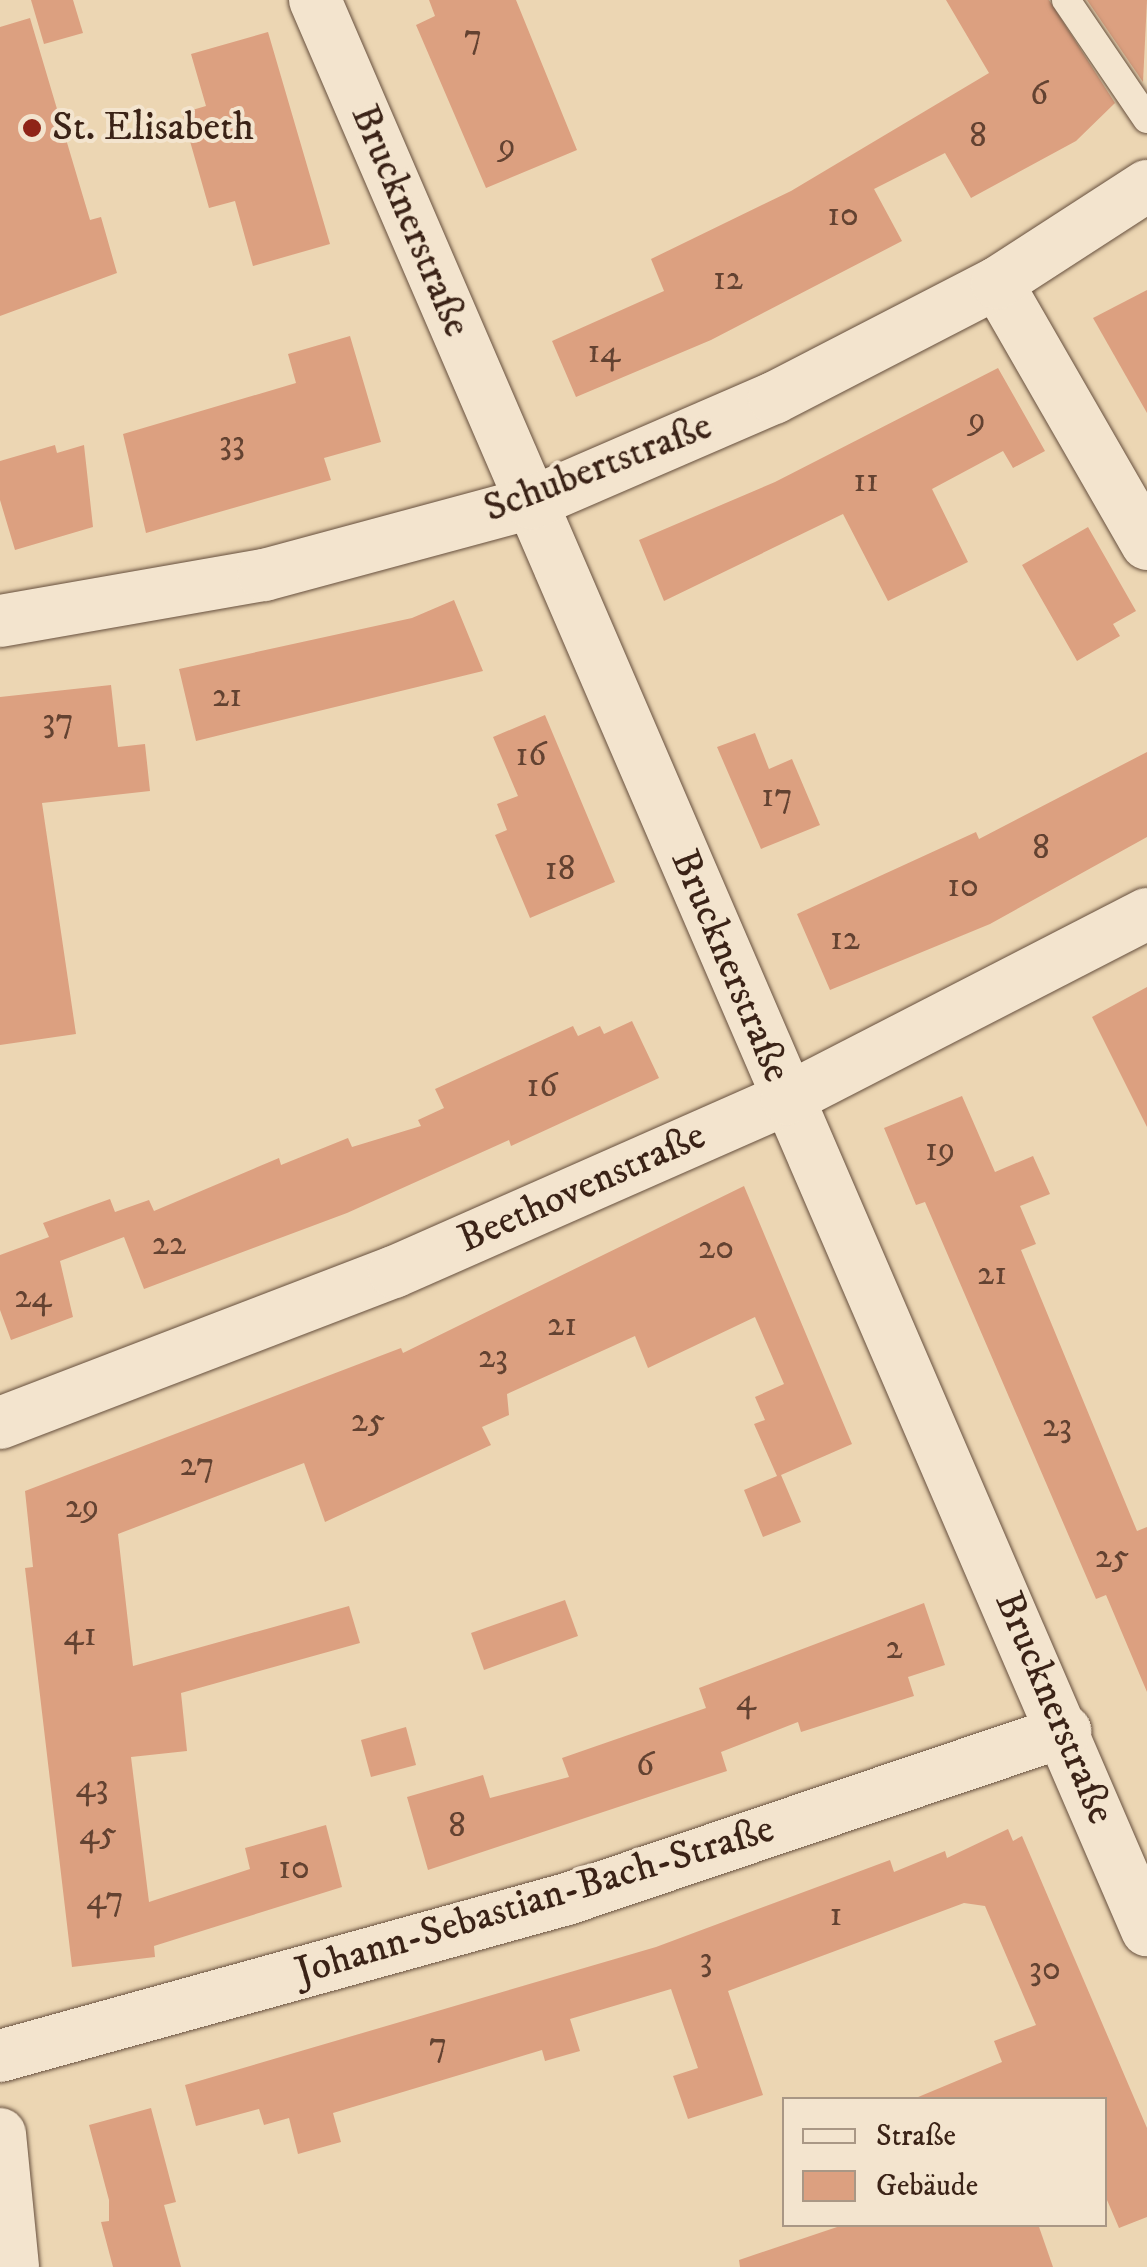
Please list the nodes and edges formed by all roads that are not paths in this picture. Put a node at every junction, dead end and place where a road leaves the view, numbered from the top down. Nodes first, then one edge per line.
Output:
1 (314, 0) edge
2 (1066, 0) edge
3 (1147, 119) edge
4 (1147, 186) edge
5 (997, 283) junction
6 (531, 503) junction
7 (1147, 544) edge
8 (0, 621) edge
9 (1147, 914) edge
10 (786, 1098) junction
11 (0, 1422) edge
12 (1066, 1732) junction
13 (1147, 1930) edge
14 (0, 2056) edge
15 (0, 2134) edge
16 (14, 2267) edge

1 - 6 street, Brucknerstraße
2 - 3 lane
4 - 5 street, Schubertstraße
5 - 6 street, Schubertstraße
5 - 7 street
6 - 8 street, Schubertstraße
6 - 10 street, Brucknerstraße
9 - 10 street, Beethovenstraße
10 - 11 street, Beethovenstraße
10 - 12 street, Brucknerstraße
12 - 13 street, Brucknerstraße
12 - 14 street, Johann-Sebastian-Bach-Straße
15 - 16 street

